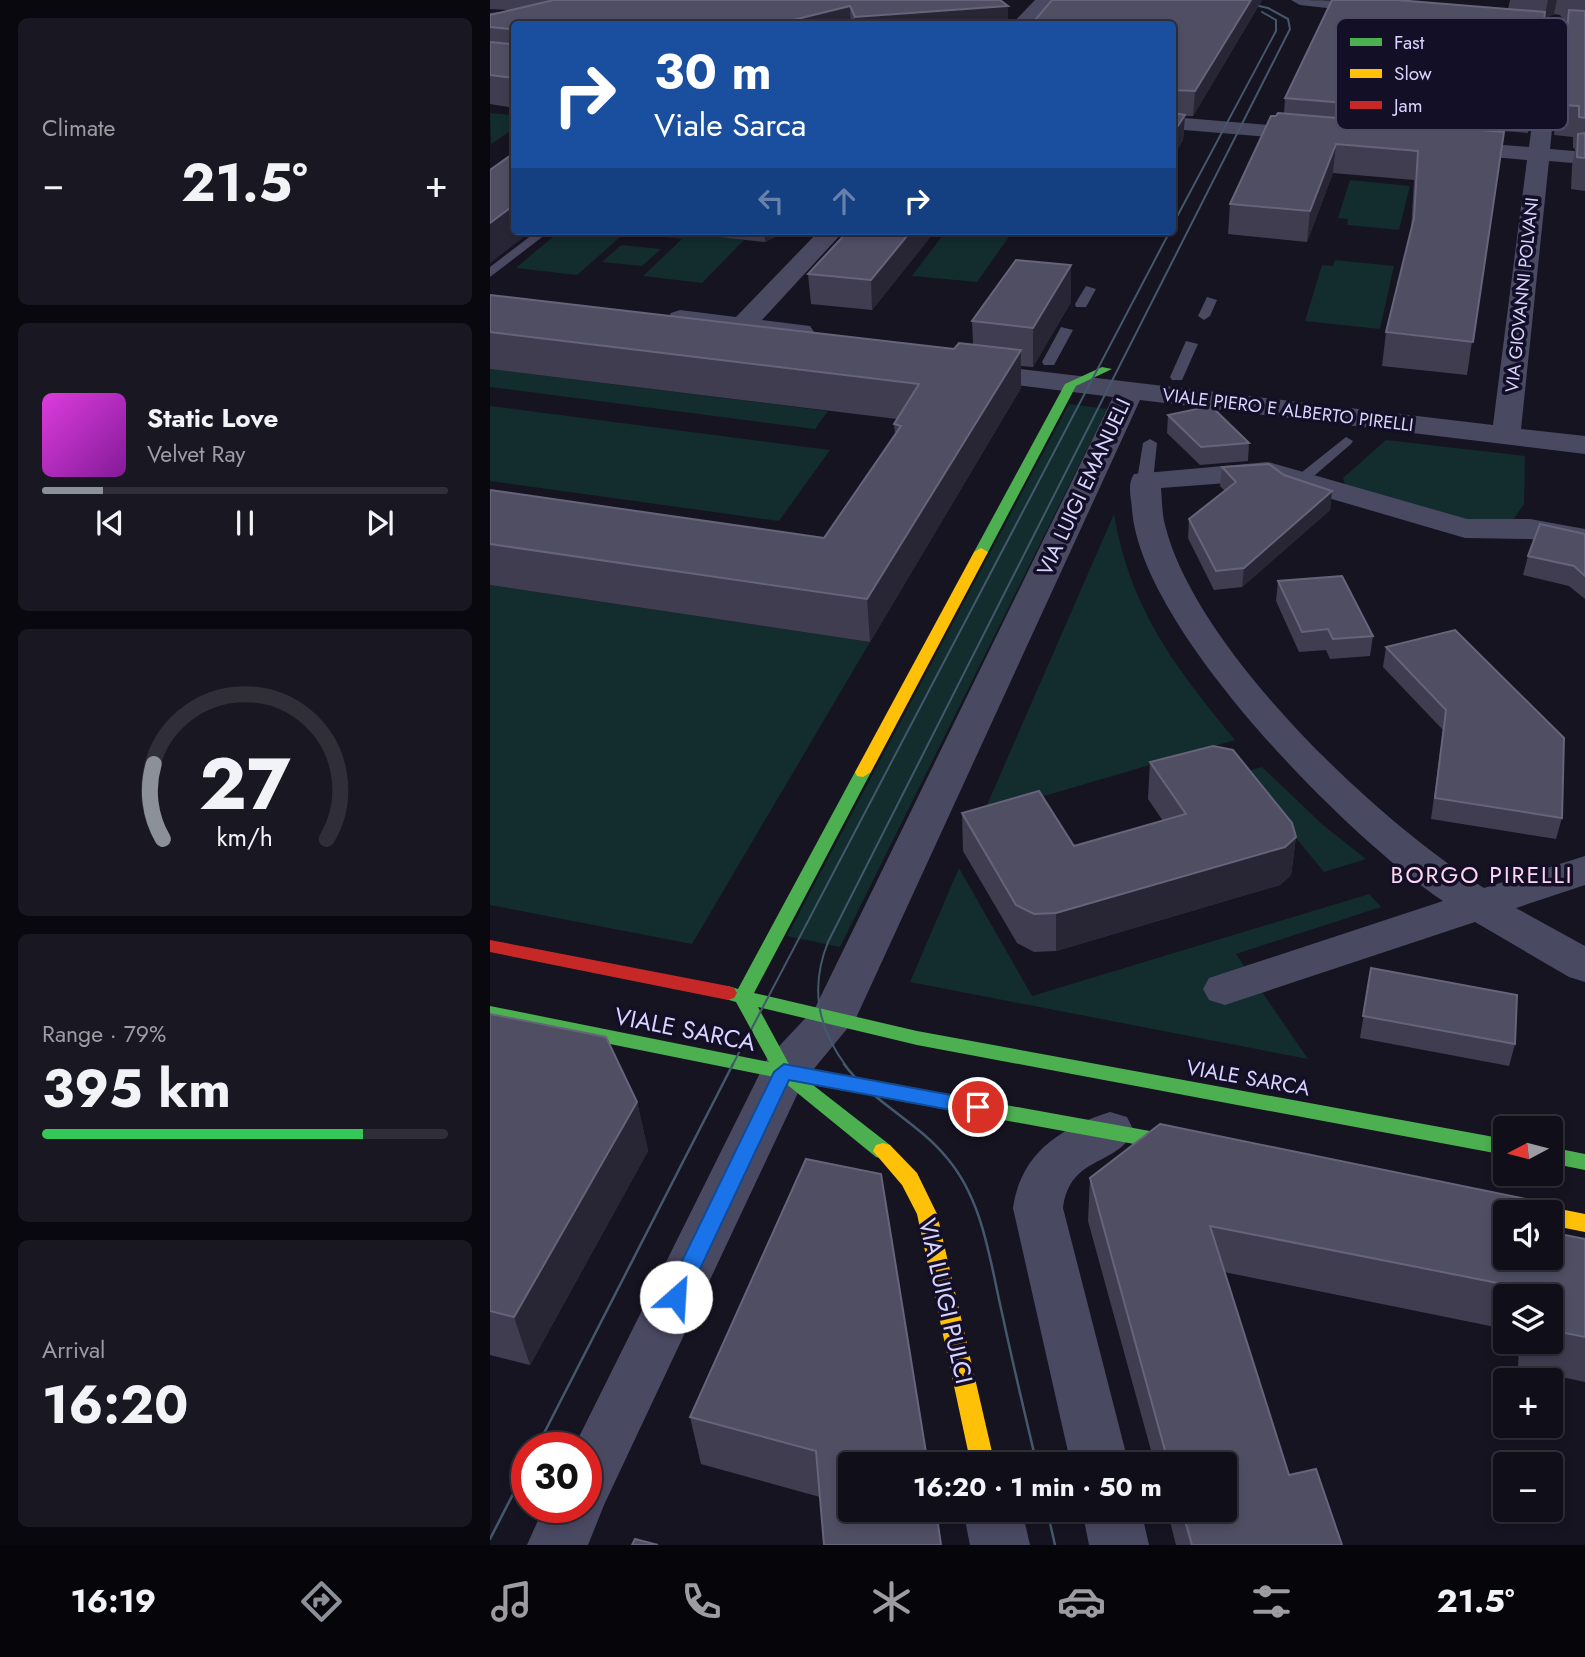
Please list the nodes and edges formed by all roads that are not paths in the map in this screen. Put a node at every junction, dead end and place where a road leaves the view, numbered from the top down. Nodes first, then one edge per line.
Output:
1 (1045, 0) edge
2 (1300, 0) edge
3 (1358, 0) edge
4 (1024, 21) edge
5 (1178, 124) edge
6 (1541, 130) edge
7 (1340, 132) edge
8 (1434, 140) edge
9 (1585, 148) edge
10 (1539, 149) junction
11 (1585, 159) edge
12 (539, 235) edge
13 (828, 235) edge
14 (490, 273) edge
15 (1090, 289) dead end
16 (1211, 300) dead end
17 (1081, 304) dead end
18 (1204, 316) dead end
19 (658, 324) edge
20 (1066, 330) dead end
21 (735, 333) junction
22 (823, 344) edge
23 (1191, 344) dead end
24 (1049, 362) junction
25 (1177, 377) junction
26 (1118, 380) junction
27 (1071, 384) junction
28 (1585, 423) edge
29 (1508, 425) junction
30 (1346, 441) dead end
31 (1150, 443) dead end
32 (1585, 445) edge
33 (1302, 479) junction
34 (1145, 480) junction
35 (1585, 538) edge
36 (1585, 870) edge
37 (1475, 905) junction
38 (490, 946) edge
39 (1585, 966) edge
40 (1225, 989) dead end
41 (743, 997) junction
42 (490, 1013) edge
43 (833, 1018) junction
44 (784, 1072) junction
45 (1110, 1131) junction
46 (1493, 1145) edge
47 (1205, 1149) edge
48 (1563, 1158) edge
49 (1585, 1162) edge
50 (1563, 1219) edge
51 (1585, 1223) edge
52 (602, 1451) edge
53 (980, 1452) edge
54 (1097, 1452) edge
55 (995, 1522) edge
56 (1114, 1522) edge
57 (567, 1523) edge
58 (557, 1545) edge
59 (1000, 1545) edge
60 (1119, 1545) edge

1 - 4 street
2 - 3 street
5 - 7 street
6 - 10 street, VIA GIOVANNI POLVANI
8 - 10 street
9 - 10 street
10 - 11 street
10 - 29 street, VIA GIOVANNI POLVANI
12 - 14 lane
13 - 21 street
15 - 17 lane
16 - 18 lane
19 - 21 street
20 - 24 lane
21 - 22 street
23 - 25 lane
24 - 26 street, VIALE PIERO E ALBERTO PIRELLI
24 - 27 street, VIALE PIERO E ALBERTO PIRELLI
25 - 26 street, VIALE PIERO E ALBERTO PIRELLI
25 - 29 street, VIALE PIERO E ALBERTO PIRELLI
26 - 27 street, VIALE PIERO E ALBERTO PIRELLI
26 - 29 street, VIALE PIERO E ALBERTO PIRELLI
26 - 43 street, VIA LUIGI EMANUELI
27 - 41 street
28 - 29 street, VIALE PIERO E ALBERTO PIRELLI
29 - 32 street, VIALE PIERO E ALBERTO PIRELLI
30 - 33 lane
31 - 34 lane
33 - 34 street
33 - 35 street
34 - 37 street
36 - 37 street
37 - 39 street
37 - 40 street
38 - 41 street, VIALE SARCA
41 - 43 street, VIALE SARCA
41 - 44 street
42 - 44 street, VIALE SARCA
43 - 44 street, VIA LUIGI EMANUELI
43 - 46 street, VIALE SARCA
44 - 45 street, VIALE SARCA
44 - 52 street, VIA LUIGI EMANUELI
44 - 53 street, VIA LUIGI PULCI
45 - 47 street, VIALE SARCA
45 - 54 street
48 - 49 street
50 - 51 street
55 - 59 street
56 - 60 street
57 - 58 street

